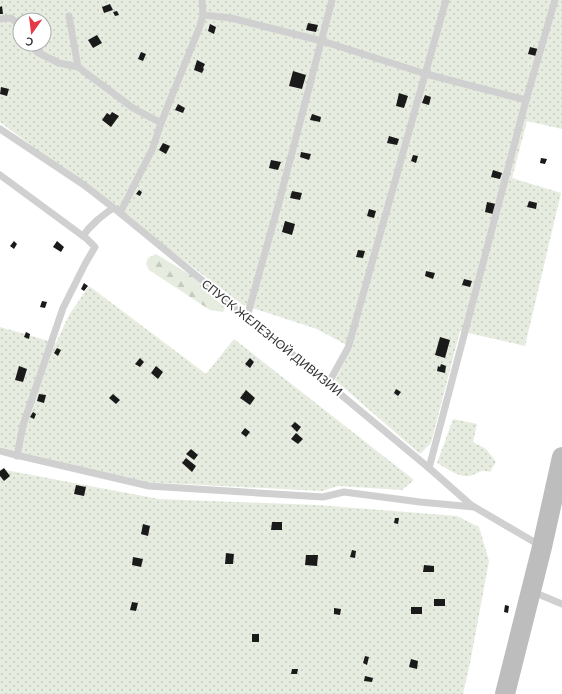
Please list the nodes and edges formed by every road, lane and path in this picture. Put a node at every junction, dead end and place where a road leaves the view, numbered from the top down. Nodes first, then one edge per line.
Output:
1 (202, 0) edge
2 (332, 0) edge
3 (446, 0) edge
4 (555, 0) edge
5 (202, 15) junction
6 (68, 16) dead end
7 (0, 19) edge
8 (12, 19) edge
9 (322, 41) junction
10 (37, 52) edge
11 (78, 67) junction
12 (426, 74) junction
13 (526, 100) junction
14 (161, 123) junction
15 (0, 128) edge
16 (0, 175) edge
17 (114, 208) junction
18 (120, 213) junction
19 (83, 236) junction
20 (247, 318) junction
21 (328, 384) junction
22 (0, 451) edge
23 (17, 456) junction
24 (562, 457) edge
25 (429, 468) junction
26 (475, 507) junction
27 (542, 548) junction
28 (531, 591) junction
29 (562, 604) edge
30 (505, 694) edge

1 - 5 lane
2 - 9 lane
3 - 12 lane
4 - 13 lane
5 - 9 lane
5 - 14 lane
6 - 11 lane
7 - 8 lane
9 - 12 lane
9 - 20 lane
10 - 11 lane
11 - 14 lane
12 - 13 lane
12 - 21 lane
13 - 25 lane
14 - 18 lane
15 - 17 lane, СПУСК ЖЕЛЕЗНОЙ ДИВИЗИИ
16 - 19 lane
17 - 18 lane, СПУСК ЖЕЛЕЗНОЙ ДИВИЗИИ
17 - 19 lane
18 - 20 lane, СПУСК ЖЕЛЕЗНОЙ ДИВИЗИИ
19 - 23 lane
20 - 21 lane, СПУСК ЖЕЛЕЗНОЙ ДИВИЗИИ
21 - 25 lane, СПУСК ЖЕЛЕЗНОЙ ДИВИЗИИ
22 - 23 lane
23 - 26 lane
24 - 27 street
25 - 26 lane, СПУСК ЖЕЛЕЗНОЙ ДИВИЗИИ
26 - 27 lane, СПУСК ЖЕЛЕЗНОЙ ДИВИЗИИ
27 - 28 street
28 - 29 lane
28 - 30 street

